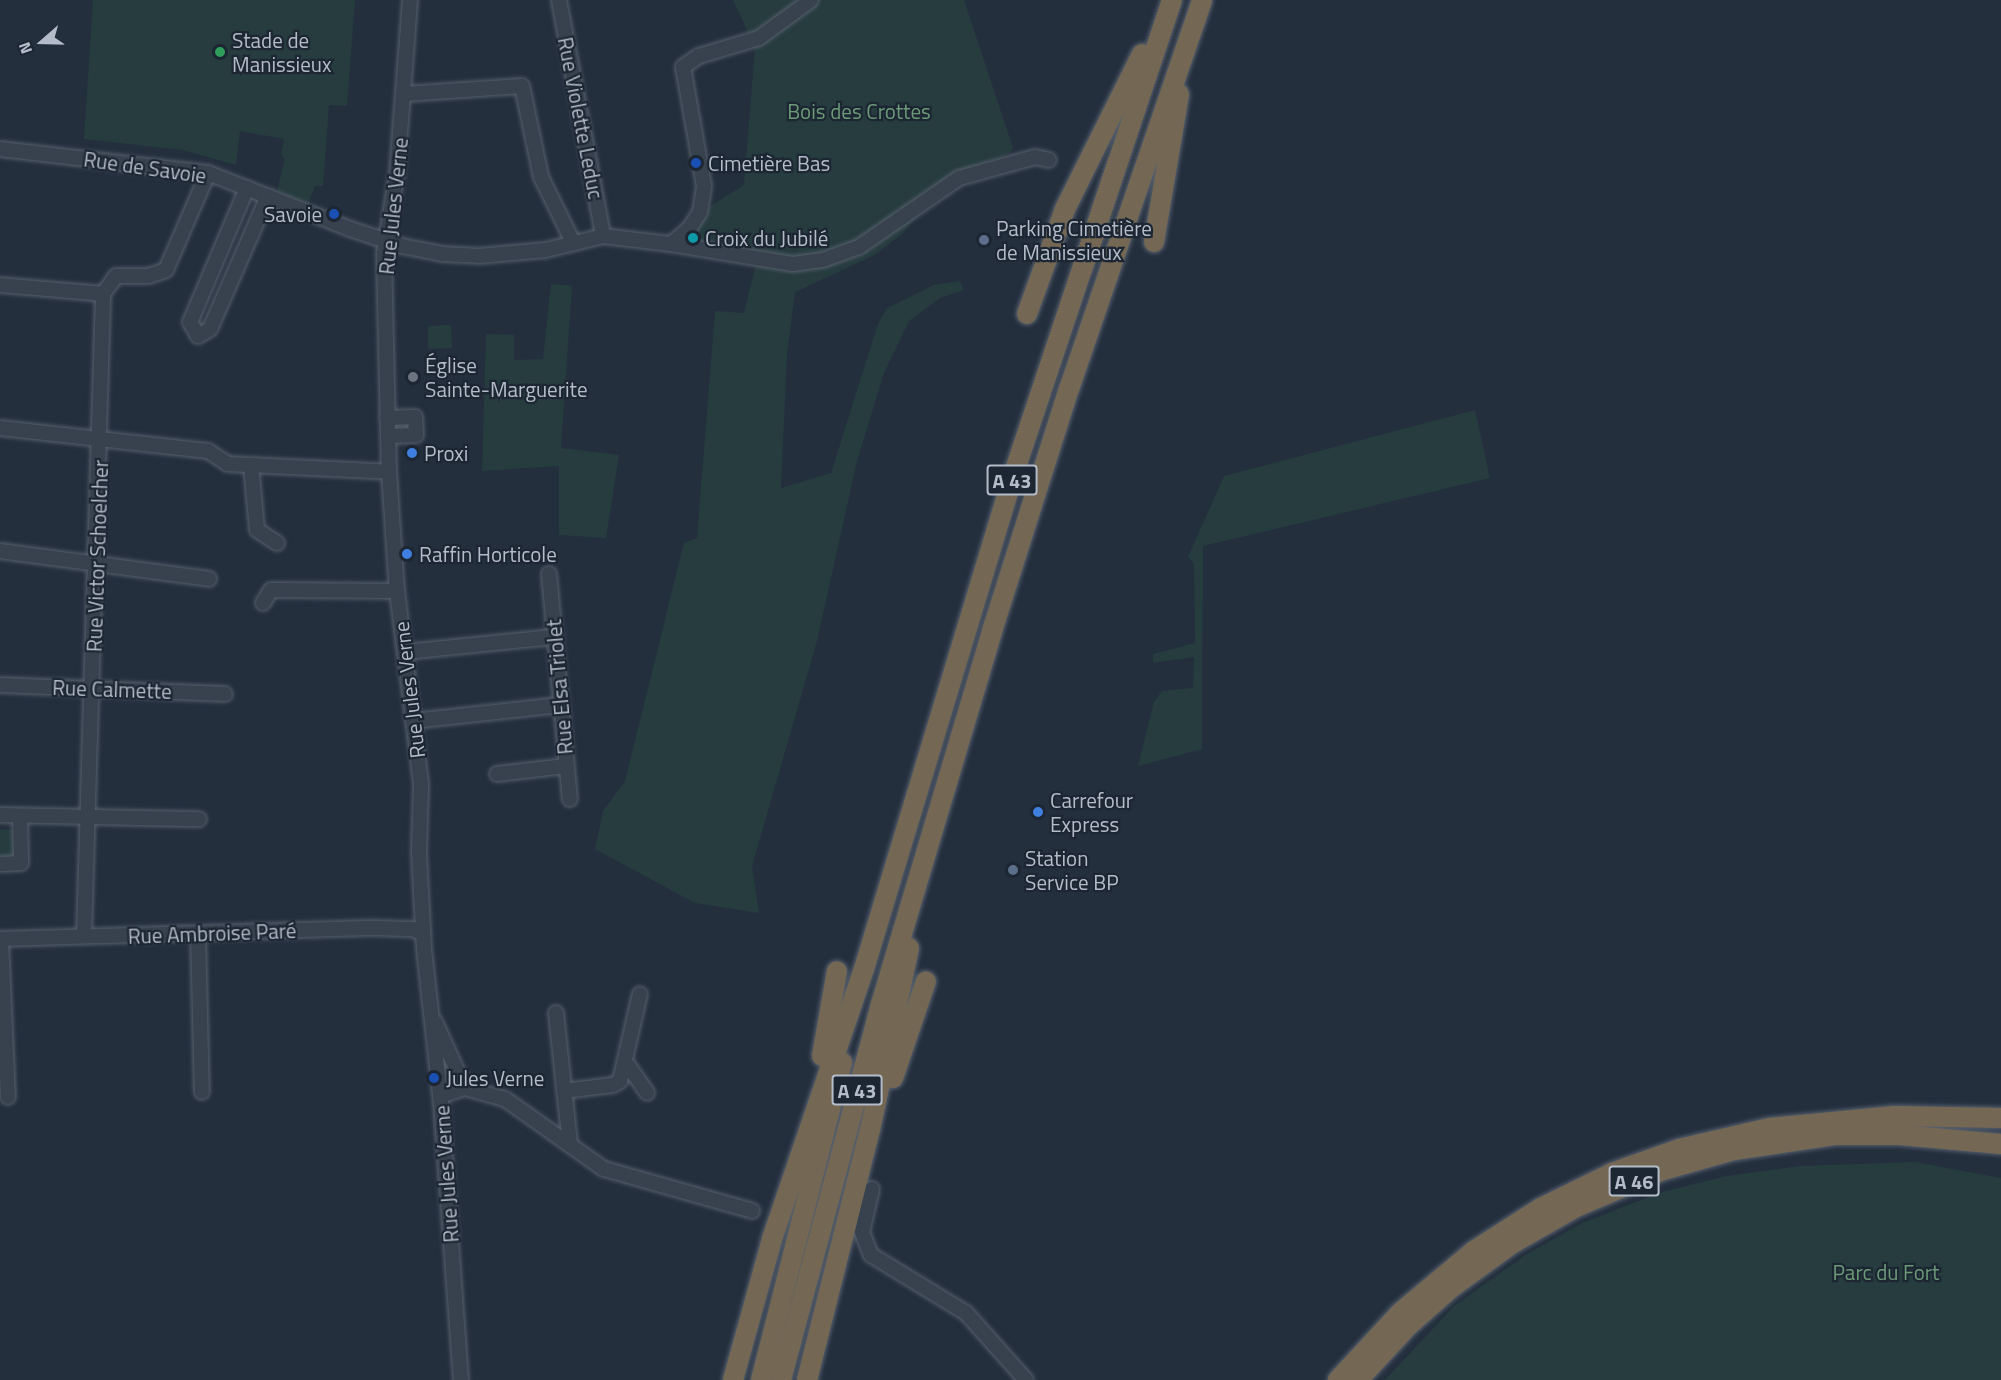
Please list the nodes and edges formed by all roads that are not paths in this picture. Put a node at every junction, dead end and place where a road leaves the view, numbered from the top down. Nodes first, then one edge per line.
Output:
1 (410, 0) edge
2 (560, 0) edge
3 (811, 0) edge
4 (1170, 0) edge
5 (1202, 0) edge
6 (1191, 32) junction
7 (405, 94) junction
8 (0, 149) edge
9 (1049, 160) dead end
10 (208, 173) junction
11 (247, 188) junction
12 (268, 196) junction
13 (603, 236) junction
14 (572, 240) junction
15 (386, 242) junction
16 (1154, 242) dead end
17 (671, 244) junction
18 (0, 285) edge
19 (104, 294) junction
20 (1027, 314) dead end
21 (387, 418) junction
22 (0, 428) edge
23 (388, 436) junction
24 (101, 439) junction
25 (251, 465) junction
26 (389, 472) junction
27 (277, 543) dead end
28 (0, 551) edge
29 (97, 563) junction
30 (549, 574) dead end
31 (209, 579) dead end
32 (397, 591) junction
33 (263, 603) dead end
34 (554, 637) junction
35 (405, 652) junction
36 (0, 685) edge
37 (93, 688) junction
38 (225, 694) dead end
39 (560, 705) junction
40 (413, 721) junction
41 (566, 766) junction
42 (497, 774) dead end
43 (570, 799) dead end
44 (941, 801) junction
45 (0, 815) edge
46 (20, 816) junction
47 (87, 818) junction
48 (199, 819) dead end
49 (0, 864) edge
50 (198, 933) junction
51 (423, 933) junction
52 (84, 936) junction
53 (1, 939) edge
54 (864, 969) junction
55 (837, 971) dead end
56 (927, 981) dead end
57 (640, 994) dead end
58 (556, 1013) dead end
59 (433, 1020) junction
60 (627, 1064) junction
61 (465, 1088) junction
62 (564, 1091) junction
63 (202, 1092) dead end
64 (647, 1093) dead end
65 (440, 1096) junction
66 (8, 1097) dead end
67 (2001, 1118) edge
68 (1843, 1120) junction
69 (808, 1126) junction
70 (2001, 1129) edge
71 (1972, 1140) junction
72 (2001, 1144) edge
73 (570, 1145) junction
74 (2001, 1151) edge
75 (866, 1182) junction
76 (752, 1211) dead end
77 (461, 1380) edge
78 (733, 1380) edge
79 (761, 1380) edge
80 (782, 1380) edge
81 (807, 1380) edge
82 (1026, 1380) edge
83 (1338, 1380) edge
84 (1358, 1380) edge

1 - 7 street, Rue Jules Verne
2 - 13 street, Rue Violette Leduc
3 - 17 street
4 - 20 highway
4 - 54 highway, A 43
5 - 6 highway, A 43
6 - 16 highway
6 - 44 highway, A 43
7 - 14 street
7 - 15 street, Rue Jules Verne
8 - 10 street, Rue de Savoie
9 - 17 street, Rue de Savoie
10 - 11 street, Rue de Savoie
10 - 19 street
11 - 12 street, Rue de Savoie
11 - 12 street
12 - 15 street, Rue de Savoie
13 - 14 street, Rue de Savoie
13 - 17 street, Rue de Savoie
14 - 15 street, Rue de Savoie
15 - 21 street, Rue Jules Verne
18 - 19 street
19 - 24 street, Rue Victor Schoelcher
21 - 23 street, Rue Jules Verne
21 - 23 street
22 - 24 street
23 - 26 street, Rue Jules Verne
24 - 25 street
24 - 29 street, Rue Victor Schoelcher
25 - 26 street
25 - 27 street
26 - 32 street, Rue Jules Verne
28 - 29 street
29 - 31 street
29 - 37 street, Rue Victor Schoelcher
30 - 34 street, Rue Elsa Triolet
32 - 33 street
32 - 35 street, Rue Jules Verne
34 - 35 street
34 - 39 street, Rue Elsa Triolet
35 - 40 street, Rue Jules Verne
36 - 37 street, Rue Calmette
37 - 38 street, Rue Calmette
37 - 47 street, Rue Victor Schoelcher
39 - 40 street
39 - 41 street, Rue Elsa Triolet
40 - 51 street, Rue Jules Verne
41 - 42 street
41 - 43 street, Rue Elsa Triolet
44 - 75 highway
44 - 80 highway, A 43
45 - 46 street
46 - 47 street
46 - 49 street
47 - 48 street
47 - 52 street, Rue Victor Schoelcher
50 - 51 street, Rue Ambroise Paré
50 - 52 street, Rue Ambroise Paré
50 - 63 street
51 - 59 street, Rue Jules Verne
52 - 53 street, Rue Ambroise Paré
53 - 66 street
54 - 69 highway
54 - 79 highway, A 43
55 - 69 highway
56 - 75 highway
57 - 60 street
58 - 62 street
59 - 61 street
59 - 65 street, Rue Jules Verne
60 - 62 street
60 - 64 street
61 - 65 street
61 - 73 street
62 - 73 street
65 - 77 street, Rue Jules Verne
67 - 68 highway
68 - 70 highway, A 46
68 - 83 highway, A 46
69 - 78 highway
71 - 72 highway, A 46
71 - 74 highway
71 - 84 highway, A 46
73 - 76 street
75 - 81 highway
75 - 82 street

